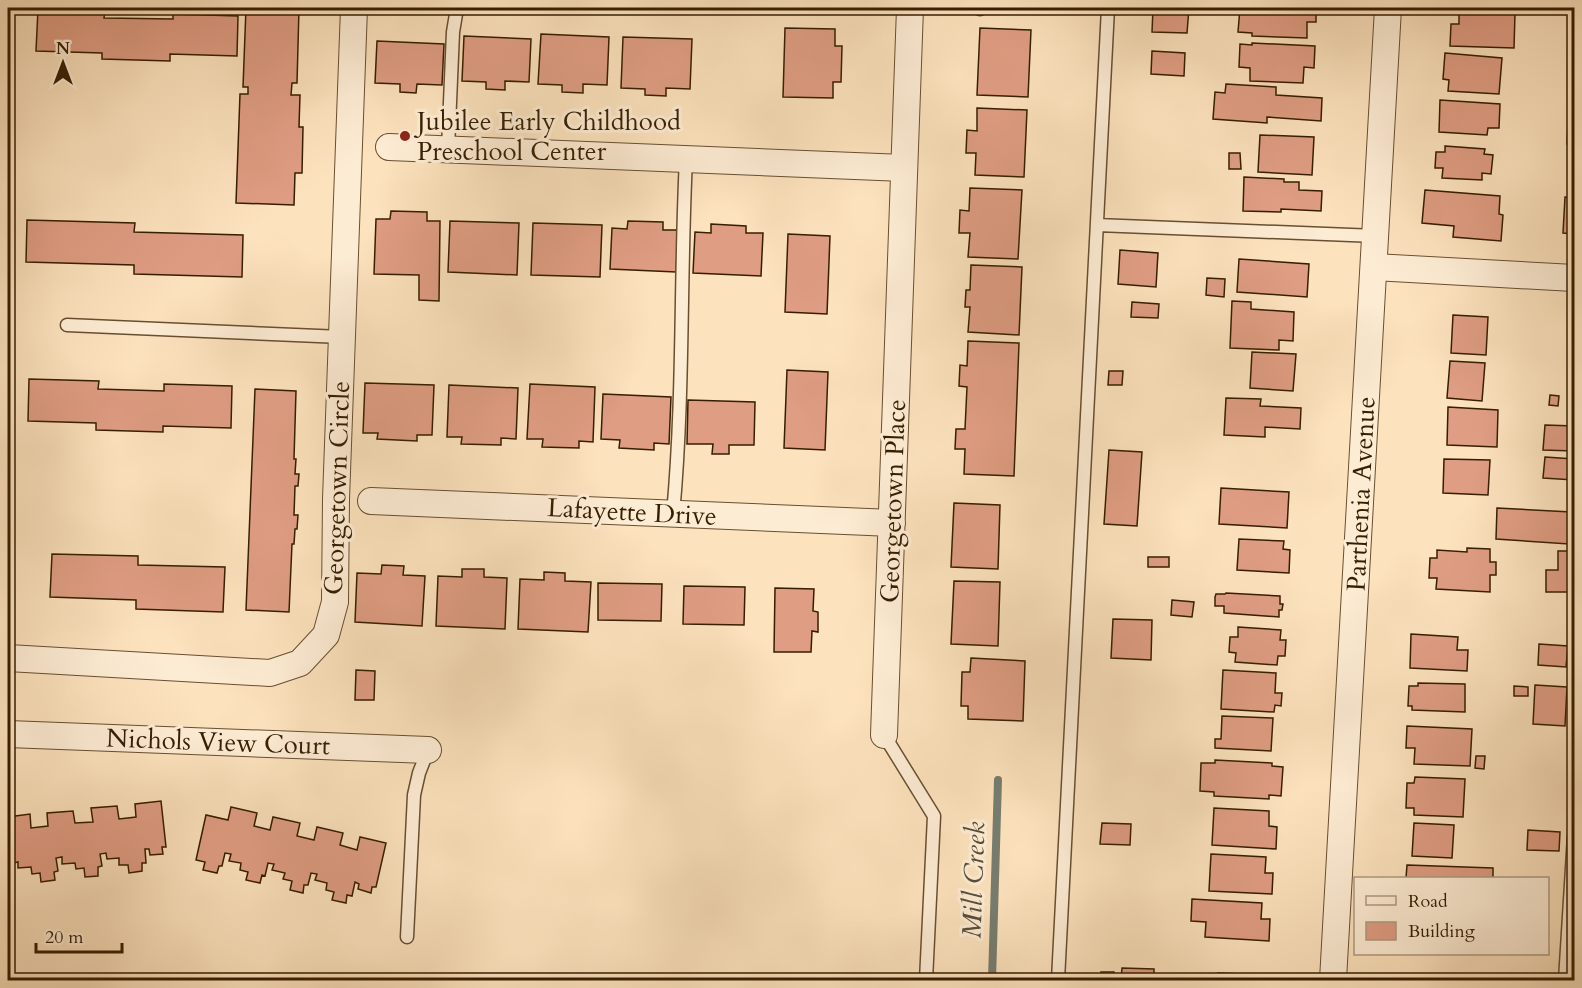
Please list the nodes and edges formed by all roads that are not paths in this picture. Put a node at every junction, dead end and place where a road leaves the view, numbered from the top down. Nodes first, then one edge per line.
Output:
1 (354, 8) edge
2 (457, 8) edge
3 (910, 8) edge
4 (1108, 8) edge
5 (1388, 8) edge
6 (389, 147) dead end
7 (448, 149) junction
8 (686, 159) junction
9 (904, 168) junction
10 (1097, 225) junction
11 (1376, 236) junction
12 (1374, 267) junction
13 (1575, 278) edge
14 (67, 325) dead end
15 (342, 337) junction
16 (371, 501) dead end
17 (673, 514) junction
18 (892, 524) junction
19 (8, 658) edge
20 (8, 734) edge
21 (884, 735) joint
22 (428, 750) joint
23 (1575, 836) edge
24 (407, 937) dead end
25 (926, 981) edge
26 (1058, 981) edge
27 (1334, 981) edge
28 (1565, 981) edge

1 - 15 street, Georgetown Circle
2 - 7 lane
3 - 9 street, Georgetown Place
4 - 10 lane
5 - 11 street, Parthenia Avenue
6 - 7 street
7 - 8 street
8 - 9 street
8 - 17 lane
9 - 18 street, Georgetown Place
10 - 11 lane
10 - 26 lane
11 - 12 street, Parthenia Avenue
12 - 13 street
12 - 27 street, Parthenia Avenue
14 - 15 lane
15 - 19 street, Georgetown Circle
16 - 17 street, Lafayette Drive
17 - 18 street, Lafayette Drive
18 - 21 street, Georgetown Place
20 - 22 street, Nichols View Court
21 - 25 lane, Georgetown Place
22 - 24 lane
23 - 28 lane

